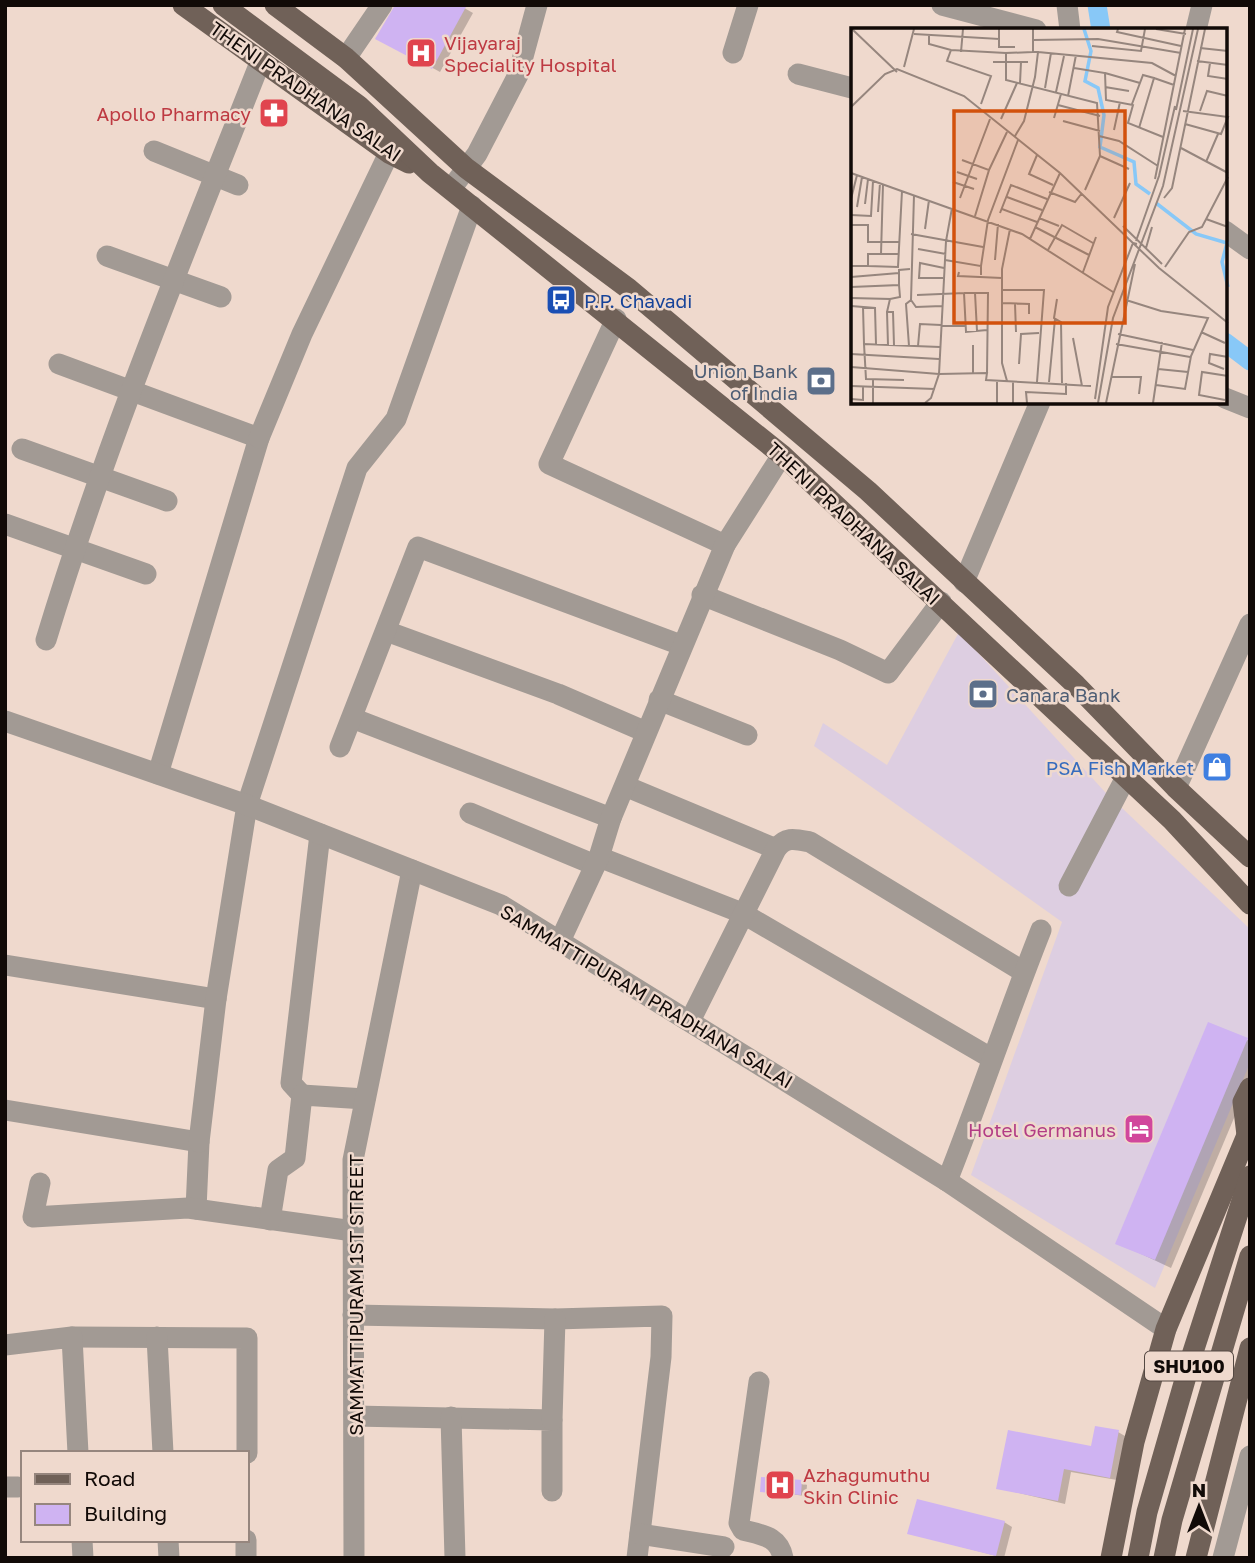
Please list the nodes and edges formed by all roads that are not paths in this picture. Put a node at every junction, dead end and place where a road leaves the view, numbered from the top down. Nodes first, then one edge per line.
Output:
1 (183, 5) edge
2 (223, 5) edge
3 (275, 5) edge
4 (382, 5) edge
5 (537, 5) edge
6 (748, 5) edge
7 (943, 5) edge
8 (1067, 5) edge
9 (1202, 5) edge
10 (1029, 28) edge
11 (1070, 28) edge
12 (1196, 28) edge
13 (733, 53) dead end
14 (346, 58) junction
15 (261, 60) junction
16 (798, 74) dead end
17 (851, 88) edge
18 (359, 106) junction
19 (154, 151) dead end
20 (389, 153) junction
21 (459, 162) junction
22 (430, 173) junction
23 (215, 175) junction
24 (238, 185) dead end
25 (451, 189) junction
26 (472, 206) junction
27 (1227, 232) edge
28 (1250, 249) edge
29 (107, 256) dead end
30 (173, 281) junction
31 (221, 297) dead end
32 (616, 319) junction
33 (59, 364) dead end
34 (130, 389) junction
35 (1227, 399) edge
36 (1039, 404) edge
37 (1250, 408) edge
38 (259, 438) junction
39 (22, 449) dead end
40 (782, 455) junction
41 (98, 477) junction
42 (167, 501) dead end
43 (5, 524) edge
44 (725, 545) junction
45 (73, 549) junction
46 (146, 574) dead end
47 (964, 582) junction
48 (702, 594) junction
49 (941, 602) junction
50 (1250, 624) edge
51 (386, 631) junction
52 (46, 640) dead end
53 (681, 645) junction
54 (659, 700) junction
55 (352, 718) junction
56 (5, 721) edge
57 (646, 732) junction
58 (747, 735) dead end
59 (340, 747) dead end
60 (158, 774) junction
61 (1125, 779) junction
62 (625, 786) junction
63 (1176, 788) junction
64 (247, 805) junction
65 (470, 813) dead end
66 (611, 818) junction
67 (320, 834) junction
68 (776, 849) junction
69 (1250, 857) edge
70 (597, 861) junction
71 (412, 870) junction
72 (1069, 886) dead end
73 (1250, 904) edge
74 (742, 914) junction
75 (1041, 930) dead end
76 (561, 939) junction
77 (5, 965) edge
78 (1024, 972) junction
79 (216, 999) junction
80 (690, 1020) junction
81 (991, 1058) junction
82 (1250, 1088) edge
83 (302, 1095) junction
84 (365, 1099) junction
85 (5, 1110) edge
86 (1248, 1131) edge
87 (199, 1142) junction
88 (1250, 1176) edge
89 (947, 1181) junction
90 (40, 1184) dead end
91 (196, 1209) junction
92 (270, 1220) junction
93 (353, 1231) junction
94 (1250, 1256) edge
95 (353, 1315) junction
96 (555, 1319) junction
97 (1166, 1329) junction
98 (72, 1337) junction
99 (157, 1337) junction
100 (5, 1345) edge
101 (1250, 1348) edge
102 (759, 1382) dead end
103 (354, 1416) junction
104 (451, 1418) junction
105 (552, 1420) junction
106 (78, 1451) edge
107 (163, 1451) edge
108 (247, 1451) edge
109 (1250, 1456) edge
110 (551, 1490) dead end
111 (743, 1530) junction
112 (640, 1534) junction
113 (721, 1553) edge
114 (354, 1558) edge
115 (455, 1558) edge
116 (637, 1558) edge
117 (783, 1558) edge
118 (1111, 1558) edge
119 (1138, 1558) edge
120 (1164, 1558) edge
121 (1196, 1558) edge
122 (1223, 1558) edge

1 - 15 main road, THENI PRADHANA SALAI
2 - 18 main road
3 - 14 main road, THENI PRADHANA SALAI
4 - 14 street
5 - 21 street
6 - 13 street
7 - 10 street
8 - 11 street
9 - 12 street
14 - 21 main road, THENI PRADHANA SALAI
15 - 20 main road, THENI PRADHANA SALAI
15 - 23 street
16 - 17 street
18 - 21 main road, THENI PRADHANA SALAI
18 - 22 main road, THENI PRADHANA SALAI
19 - 23 street
20 - 22 main road, THENI PRADHANA SALAI
20 - 38 street
21 - 25 street
21 - 47 main road, THENI PRADHANA SALAI
22 - 25 main road, THENI PRADHANA SALAI
23 - 24 street
23 - 30 street
25 - 26 main road, THENI PRADHANA SALAI
26 - 32 main road, THENI PRADHANA SALAI
26 - 64 street
27 - 28 street
29 - 30 street
30 - 31 street
30 - 34 street
32 - 40 main road, THENI PRADHANA SALAI
32 - 44 street
33 - 34 street
34 - 38 street
34 - 41 street
35 - 37 street
36 - 47 street
38 - 60 street
39 - 41 street
40 - 44 street
40 - 49 main road, THENI PRADHANA SALAI
41 - 42 street
41 - 45 street
43 - 45 street
44 - 48 street
45 - 46 street
45 - 52 street
47 - 63 main road, THENI PRADHANA SALAI
48 - 49 street
48 - 53 street
49 - 61 main road, THENI PRADHANA SALAI
50 - 63 street
51 - 53 street
51 - 55 street
51 - 57 street
53 - 54 street
54 - 57 street
54 - 58 street
55 - 59 street
55 - 66 street
56 - 60 street, SAMMATTIPURAM PRADHANA SALAI
57 - 62 street
60 - 64 street, SAMMATTIPURAM PRADHANA SALAI
61 - 72 street
61 - 73 main road, THENI PRADHANA SALAI
62 - 66 street
62 - 68 street
63 - 69 main road, THENI PRADHANA SALAI
64 - 67 street, SAMMATTIPURAM PRADHANA SALAI
64 - 79 street
65 - 70 street
66 - 70 street
67 - 71 street, SAMMATTIPURAM PRADHANA SALAI
67 - 83 street
68 - 74 street
68 - 78 street
70 - 74 street
70 - 76 street
71 - 76 street, SAMMATTIPURAM PRADHANA SALAI
71 - 84 street, SAMMATTIPURAM 1ST STREET
74 - 80 street
74 - 81 street
75 - 78 street
76 - 80 street, SAMMATTIPURAM PRADHANA SALAI
77 - 79 street
78 - 81 street
79 - 87 street
80 - 89 street, SAMMATTIPURAM PRADHANA SALAI
81 - 89 street
82 - 86 main road
83 - 84 street
83 - 92 street
84 - 93 street, SAMMATTIPURAM 1ST STREET
85 - 87 street
86 - 97 main road
87 - 91 street
88 - 119 main road, SHU100
89 - 97 street, SAMMATTIPURAM PRADHANA SALAI
90 - 91 street
91 - 92 street
92 - 93 street
93 - 95 street, SAMMATTIPURAM 1ST STREET
94 - 120 main road, SHU100
95 - 96 street
95 - 103 street, SAMMATTIPURAM 1ST STREET
96 - 105 street
96 - 112 street
97 - 118 main road
98 - 99 street
98 - 100 street
98 - 106 street
99 - 107 street
99 - 108 street
101 - 121 main road
102 - 111 street
103 - 104 street
103 - 114 street, SAMMATTIPURAM 1ST STREET
104 - 105 street
104 - 115 street
105 - 110 street
109 - 122 street
111 - 113 street
111 - 117 street
112 - 113 street
112 - 116 street

